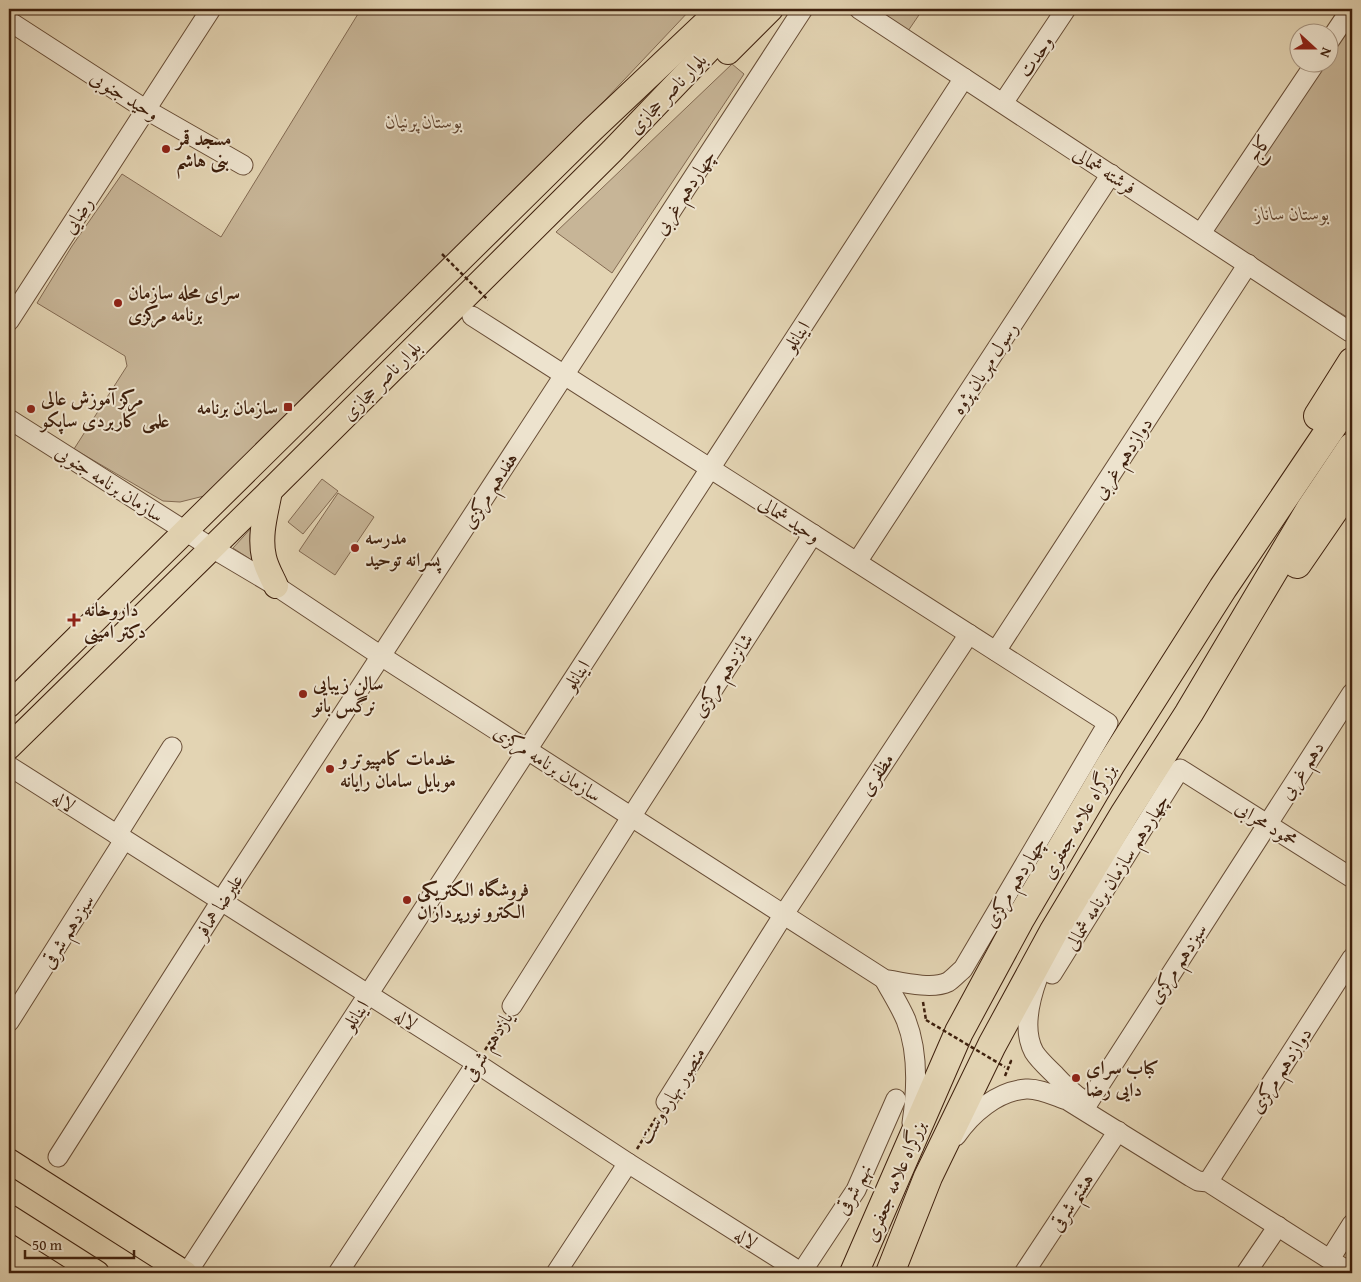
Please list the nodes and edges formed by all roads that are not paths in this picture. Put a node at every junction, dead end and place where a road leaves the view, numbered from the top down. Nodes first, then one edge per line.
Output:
1 (211, 9) edge
2 (700, 9) edge
3 (720, 9) edge
4 (748, 9) edge
5 (771, 9) edge
6 (803, 9) edge
7 (859, 9) edge
8 (1066, 9) edge
9 (1349, 12) dead end
10 (9, 21) edge
11 (1338, 28) edge
12 (1309, 72) edge
13 (964, 78) junction
14 (1003, 103) junction
15 (145, 109) junction
16 (592, 130) junction
17 (612, 150) junction
18 (243, 165) dead end
19 (1111, 174) junction
20 (1201, 233) junction
21 (1248, 264) junction
22 (472, 316) dead end
23 (9, 321) edge
24 (1350, 332) dead end
25 (1352, 362) edge
26 (564, 375) junction
27 (1352, 397) edge
28 (9, 419) edge
29 (1352, 447) edge
30 (710, 468) junction
31 (1352, 484) edge
32 (270, 491) junction
33 (186, 532) junction
34 (813, 534) junction
35 (212, 548) junction
36 (856, 562) junction
37 (276, 586) junction
38 (1222, 588) junction
39 (969, 634) junction
40 (996, 651) junction
41 (381, 656) junction
42 (1352, 693) edge
43 (9, 705) edge
44 (1188, 713) junction
45 (1108, 723) joint
46 (172, 746) dead end
47 (9, 747) edge
48 (527, 750) junction
49 (9, 766) edge
50 (1180, 769) joint
51 (631, 817) junction
52 (1267, 823) junction
53 (121, 837) junction
54 (1352, 878) edge
55 (221, 901) junction
56 (784, 914) junction
57 (1054, 931) junction
58 (1352, 958) edge
59 (1052, 974) dead end
60 (884, 979) junction
61 (368, 995) junction
62 (512, 1006) road end
63 (9, 1022) edge
64 (476, 1064) junction
65 (896, 1099) dead end
66 (666, 1102) road end
67 (1088, 1103) junction
68 (1118, 1131) junction
69 (908, 1148) junction
70 (58, 1157) dead end
71 (9, 1161) edge
72 (628, 1163) junction
73 (928, 1176) junction
74 (1208, 1182) junction
75 (11, 1222) edge
76 (1352, 1224) edge
77 (1278, 1226) junction
78 (1330, 1259) junction
79 (97, 1273) edge
80 (186, 1273) edge
81 (338, 1273) edge
82 (556, 1273) edge
83 (801, 1273) edge
84 (854, 1273) edge
85 (890, 1273) edge
86 (1024, 1273) edge
87 (1246, 1273) edge
88 (1352, 1273) edge

1 - 15 street, رضایی
2 - 16 main road
3 - 16 main road, بلوار ناصر حجازی
4 - 17 main road, بلوار ناصر حجازی
5 - 17 main road
6 - 26 street, چهاردهم غربی
7 - 13 street, فرشته شمالی
8 - 14 street, وحدت
9 - 11 street
10 - 15 street, وحید جنوبی
12 - 20 street, کاج
13 - 14 street, فرشته شمالی
13 - 30 street, اینانلو
14 - 19 street, فرشته شمالی
15 - 18 street, وحید جنوبی
15 - 23 street, رضایی
16 - 33 main road, بلوار ناصر حجازی
17 - 32 main road, بلوار ناصر حجازی
19 - 20 street, فرشته شمالی
19 - 36 street, رسول مهربان پژوه
20 - 21 street, فرشته شمالی
21 - 24 street, فرشته شمالی
21 - 40 street, دوازدهم غربی
22 - 26 street, وحید شمالی
25 - 38 highway
26 - 30 street, وحید شمالی
26 - 41 street, هفدهم مرکزی
27 - 38 highway, بزرگراه علامه جعفری
28 - 33 street, سازمان برنامه جنوبی
29 - 44 highway, بزرگراه علامه جعفری
30 - 34 street, وحید شمالی
30 - 48 street, اینانلو
31 - 44 highway
32 - 35 main road, بلوار ناصر حجازی
32 - 37 main road
33 - 35 street, سازمان برنامه جنوبی
33 - 43 main road, بلوار ناصر حجازی
34 - 36 street, وحید شمالی
34 - 51 street, شانزدهم مرکزی
35 - 37 street, سازمان برنامه مرکزی
35 - 47 main road, بلوار ناصر حجازی
36 - 39 street, وحید شمالی
37 - 41 street, سازمان برنامه مرکزی
38 - 69 highway, بزرگراه علامه جعفری
39 - 40 street, وحید شمالی
39 - 56 street, مظفری
40 - 45 street, وحید شمالی
41 - 48 street, سازمان برنامه مرکزی
41 - 55 street, علیرضا همافر
42 - 52 street, دهم غربی
44 - 57 highway, بزرگراه علامه جعفری
45 - 60 street, چهاردهم مرکزی
46 - 53 street, سیزدهم شرقی
48 - 51 street, سازمان برنامه مرکزی
48 - 61 street, اینانلو
49 - 53 street, لاله
50 - 52 street, محمود محرابی
50 - 59 street, چهاردهم سازمان برنامه شمالی
51 - 56 street, سازمان برنامه مرکزی
51 - 62 street, یازدهم شرقی
52 - 54 street, محمود محرابی
52 - 67 street, سیزدهم مرکزی
53 - 55 street, لاله
53 - 63 street, سیزدهم شرقی
55 - 61 street, لاله
55 - 70 street, علیرضا همافر
56 - 60 street, سازمان برنامه مرکزی
56 - 66 street, منصور بهاردوست
57 - 67 street
57 - 73 highway, بزرگراه علامه جعفری
58 - 74 street, دوازدهم مرکزی
60 - 69 street
61 - 64 street, لاله
61 - 80 street, اینانلو
64 - 72 street, لاله
64 - 81 street, یازدهم شرقی
65 - 83 street, نهم شرقی
67 - 74 street
68 - 73 street
68 - 74 street
68 - 86 street, هشتم شرقی
69 - 84 highway, بزرگراه علامه جعفری
71 - 80 main road
72 - 82 street, منصور بهاردوست
72 - 83 street, لاله
73 - 85 highway, بزرگراه علامه جعفری
74 - 77 street
75 - 79 main road
76 - 78 street
77 - 78 street
77 - 87 street
78 - 88 street

